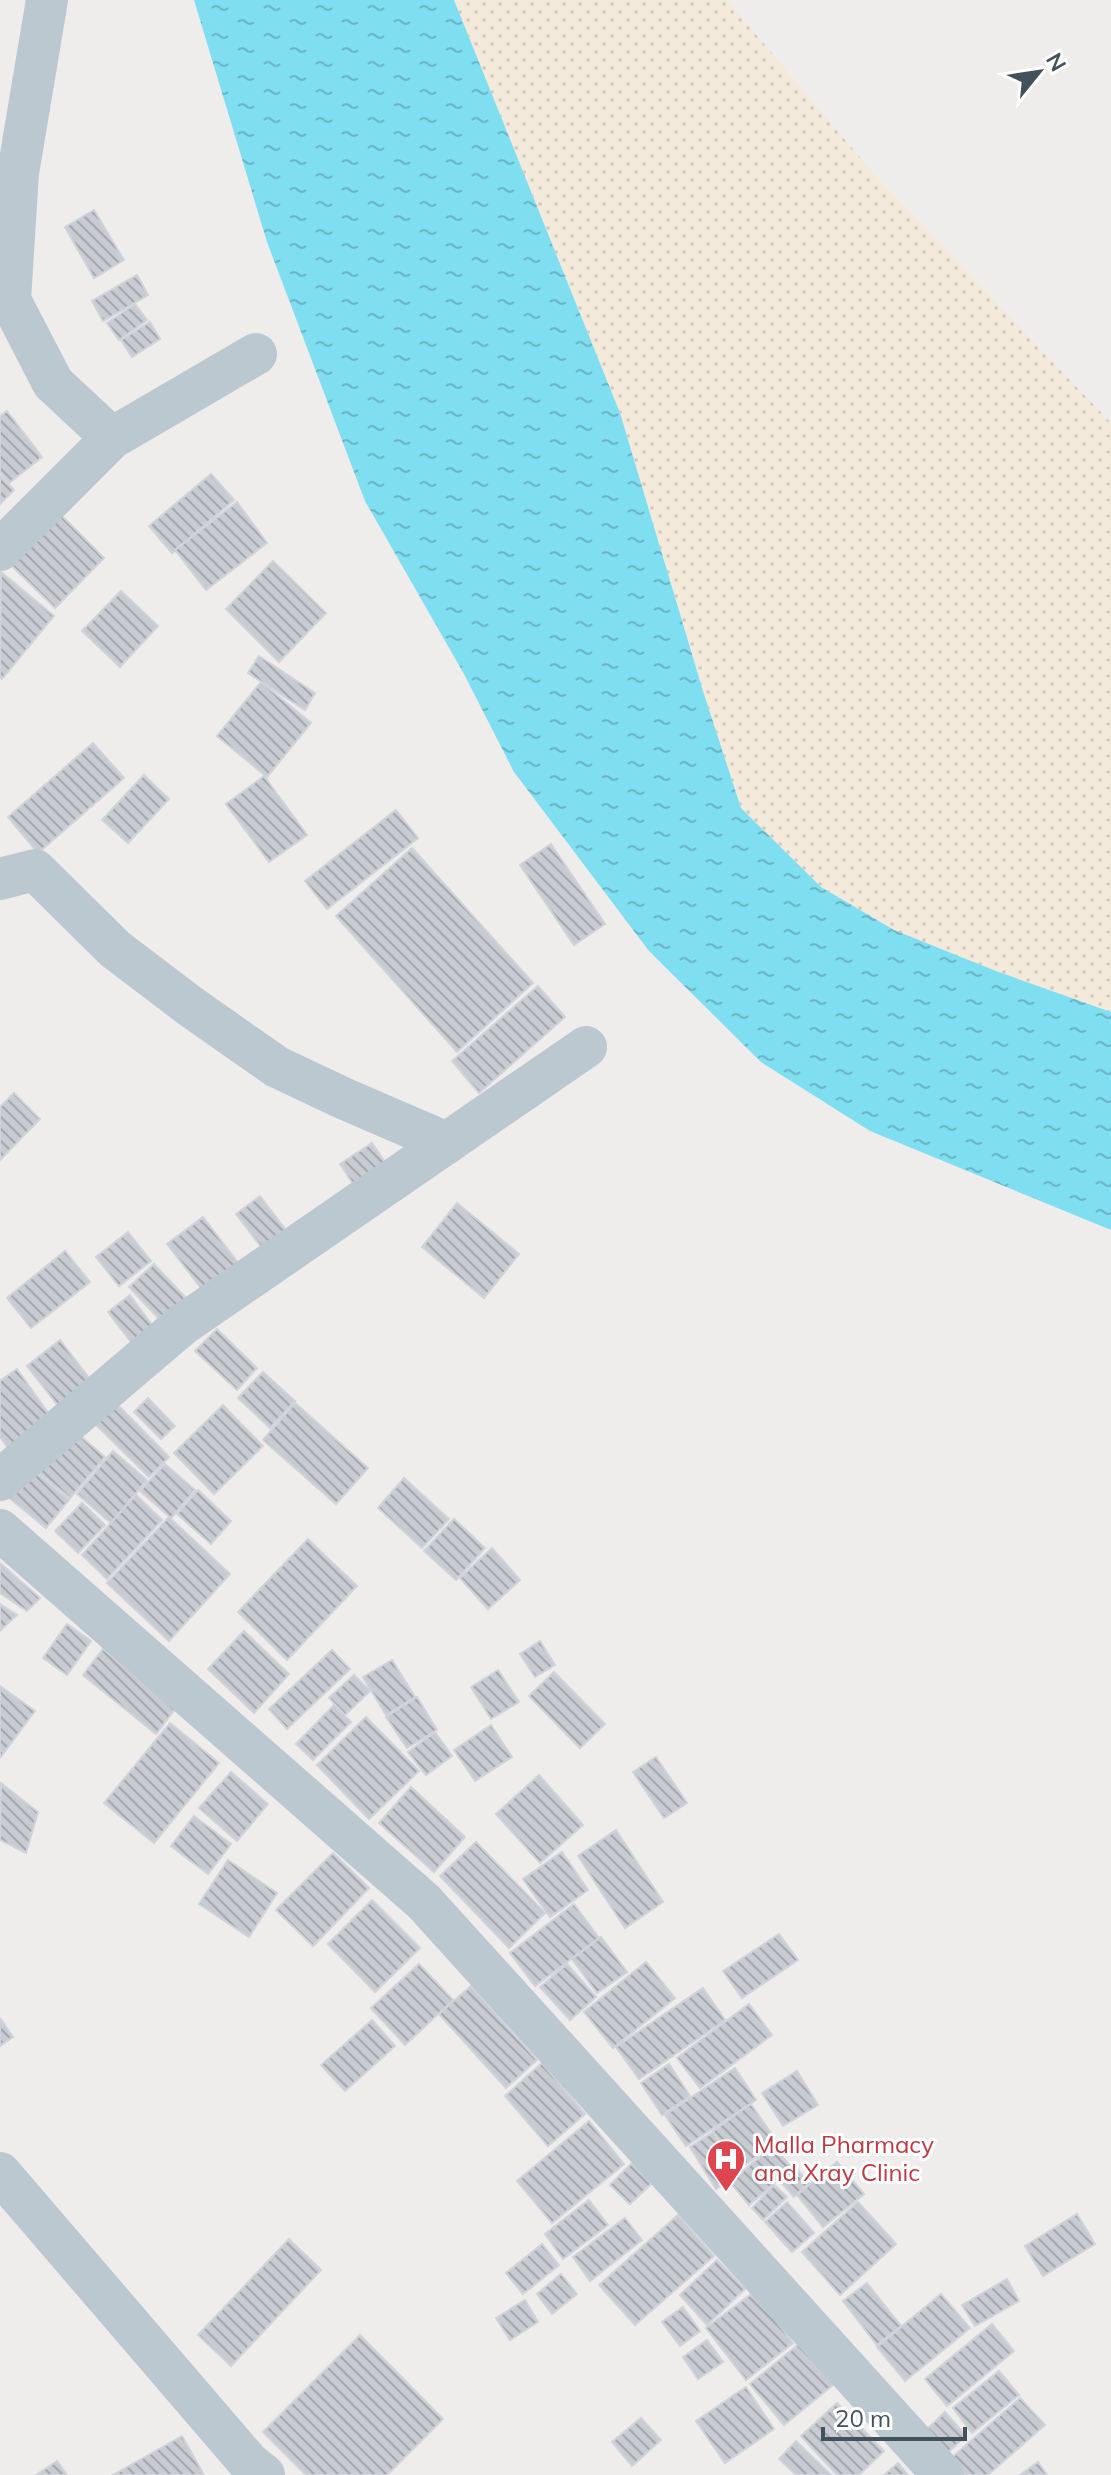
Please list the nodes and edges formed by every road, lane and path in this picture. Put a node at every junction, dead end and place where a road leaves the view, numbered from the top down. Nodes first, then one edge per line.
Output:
1 (47, 0) edge
2 (256, 354) dead end
3 (112, 438) junction
4 (0, 550) edge
5 (0, 879) edge
6 (586, 1047) dead end
7 (447, 1143) junction
8 (0, 1480) edge
9 (0, 1530) edge
10 (0, 2173) edge
11 (264, 2475) edge
12 (943, 2475) edge

1 - 3 street
2 - 3 street
3 - 4 street
5 - 7 street
6 - 7 street
7 - 8 street
9 - 12 street
10 - 11 street

